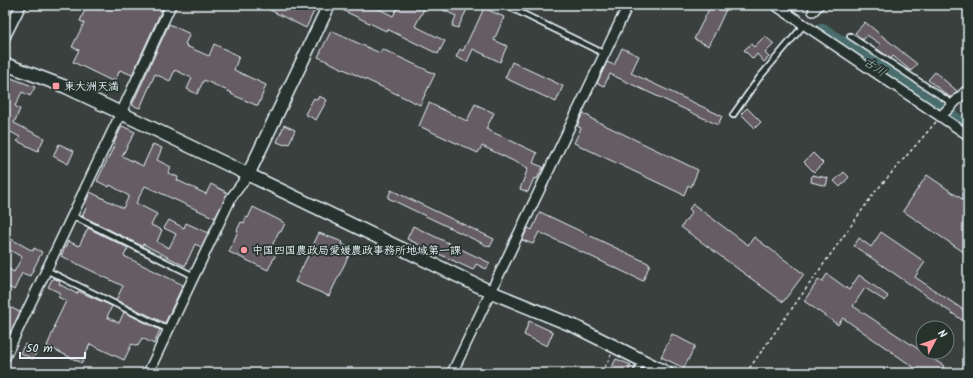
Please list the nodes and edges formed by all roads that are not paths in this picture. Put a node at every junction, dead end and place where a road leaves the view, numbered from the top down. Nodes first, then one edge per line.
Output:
1 (21, 5) edge
2 (171, 5) edge
3 (329, 5) edge
4 (505, 5) edge
5 (628, 5) edge
6 (775, 5) edge
7 (804, 25) junction
8 (850, 36) dead end
9 (5, 37) edge
10 (605, 54) junction
11 (5, 64) edge
12 (968, 89) edge
13 (947, 110) junction
14 (121, 113) junction
15 (733, 115) dead end
16 (968, 135) edge
17 (248, 175) junction
18 (73, 216) junction
19 (46, 270) junction
20 (194, 276) junction
21 (491, 292) junction
22 (169, 330) junction
23 (5, 356) edge
24 (642, 360) junction
25 (148, 373) edge
26 (452, 373) edge
27 (636, 373) edge
28 (667, 373) edge

1 - 9 street
2 - 14 street
3 - 17 street
4 - 10 lane
5 - 10 street
6 - 7 street
7 - 13 street
7 - 15 lane
8 - 13 lane
10 - 21 street
11 - 14 street
12 - 13 street
13 - 16 street
14 - 17 street
14 - 18 street
17 - 20 street
17 - 21 street
18 - 19 street
18 - 20 lane
19 - 22 lane
19 - 23 street
20 - 22 street
21 - 24 street
21 - 26 street
22 - 25 street
24 - 27 lane
24 - 28 street

